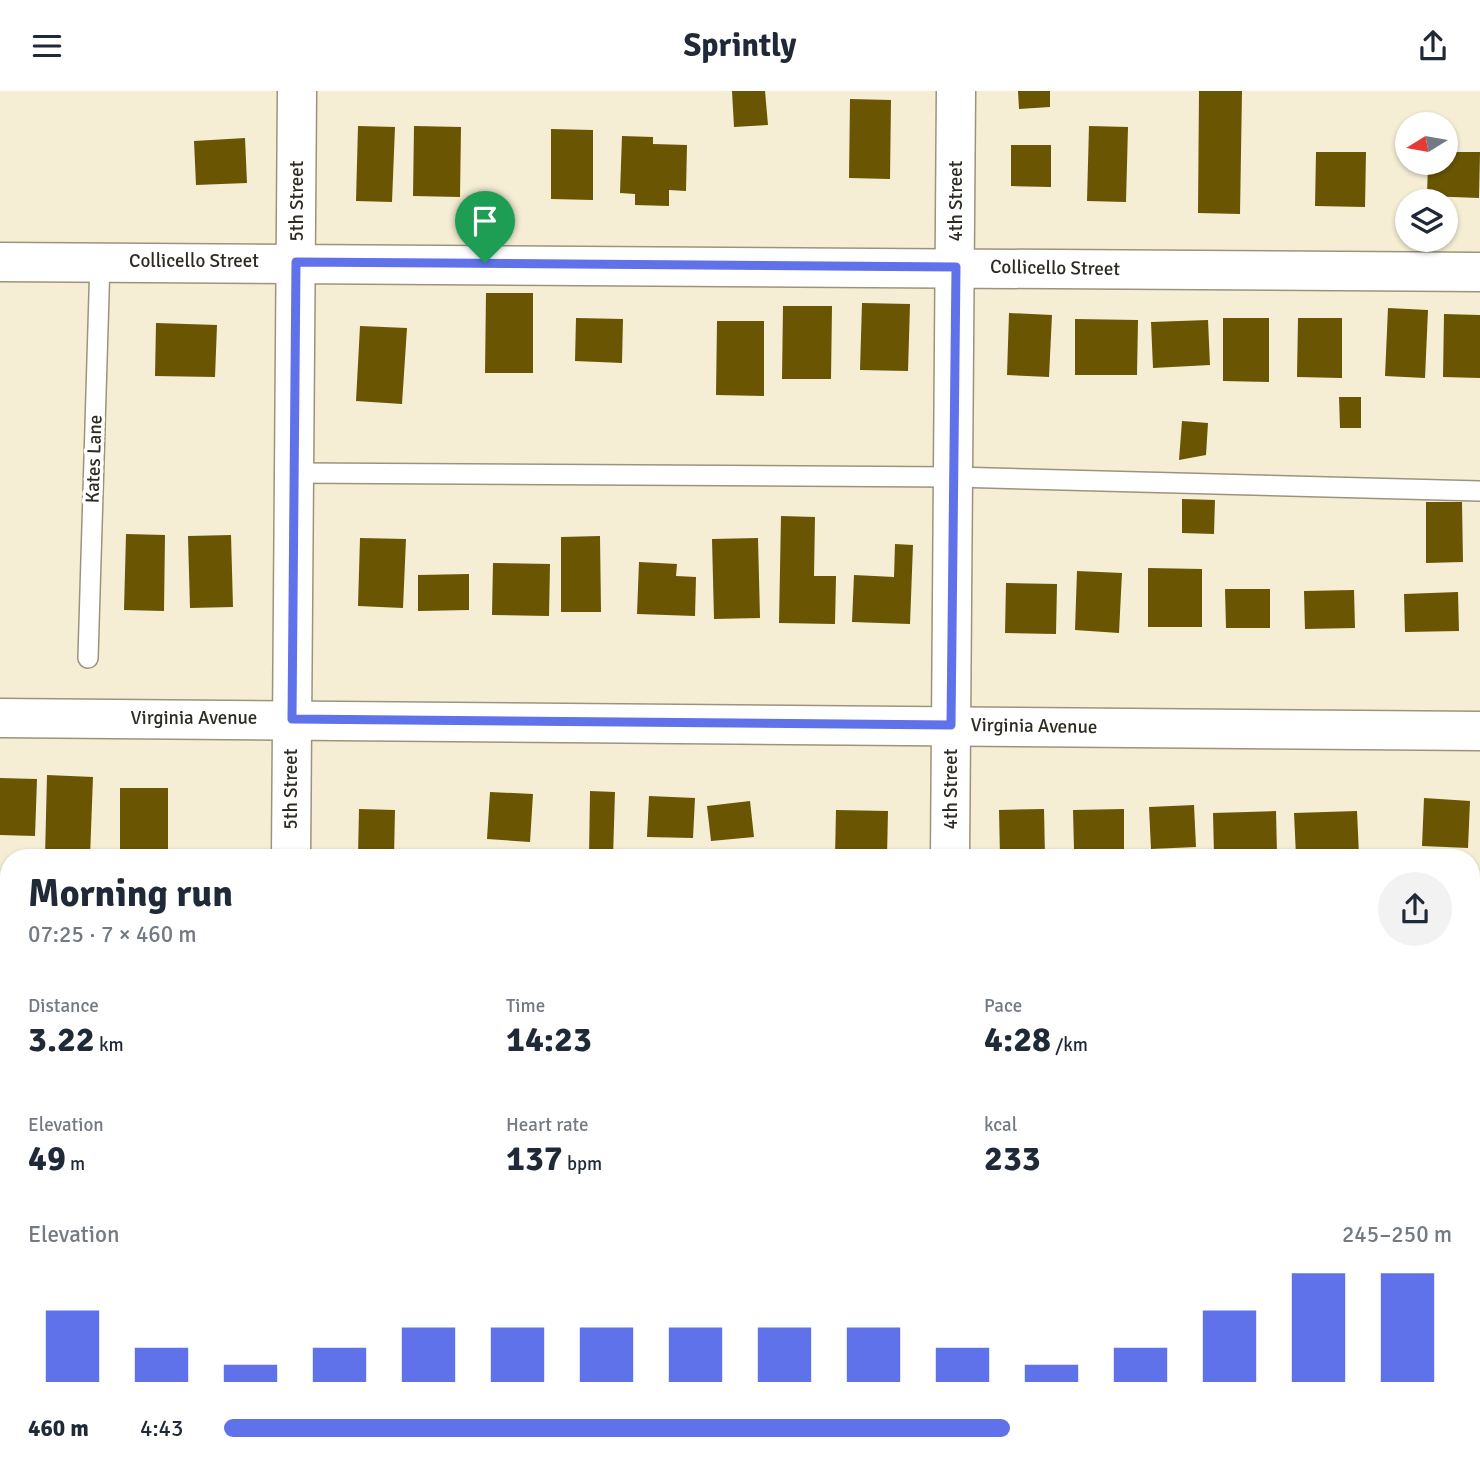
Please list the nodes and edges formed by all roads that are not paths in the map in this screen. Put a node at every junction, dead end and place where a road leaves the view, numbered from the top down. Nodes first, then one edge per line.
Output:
1 (297, 91) edge
2 (956, 91) edge
3 (100, 261) junction
4 (0, 262) edge
5 (296, 262) junction
6 (956, 267) junction
7 (1480, 272) edge
8 (294, 473) junction
9 (954, 477) junction
10 (1480, 491) edge
11 (88, 658) dead end
12 (0, 717) edge
13 (292, 719) junction
14 (951, 725) junction
15 (1480, 731) edge
16 (291, 849) edge
17 (950, 849) edge

1 - 5 street, 5th Street
2 - 6 street, 4th Street
3 - 4 street, Collicello Street
3 - 5 street, Collicello Street
3 - 11 lane, Kates Lane
5 - 6 street, Collicello Street
5 - 8 street, 5th Street
6 - 7 street, Collicello Street
6 - 9 street, 4th Street
8 - 9 lane
8 - 13 street, 5th Street
9 - 10 lane
9 - 14 street, 4th Street
12 - 13 street, Virginia Avenue
13 - 14 street, Virginia Avenue
13 - 16 street, 5th Street
14 - 15 street, Virginia Avenue
14 - 17 street, 4th Street

